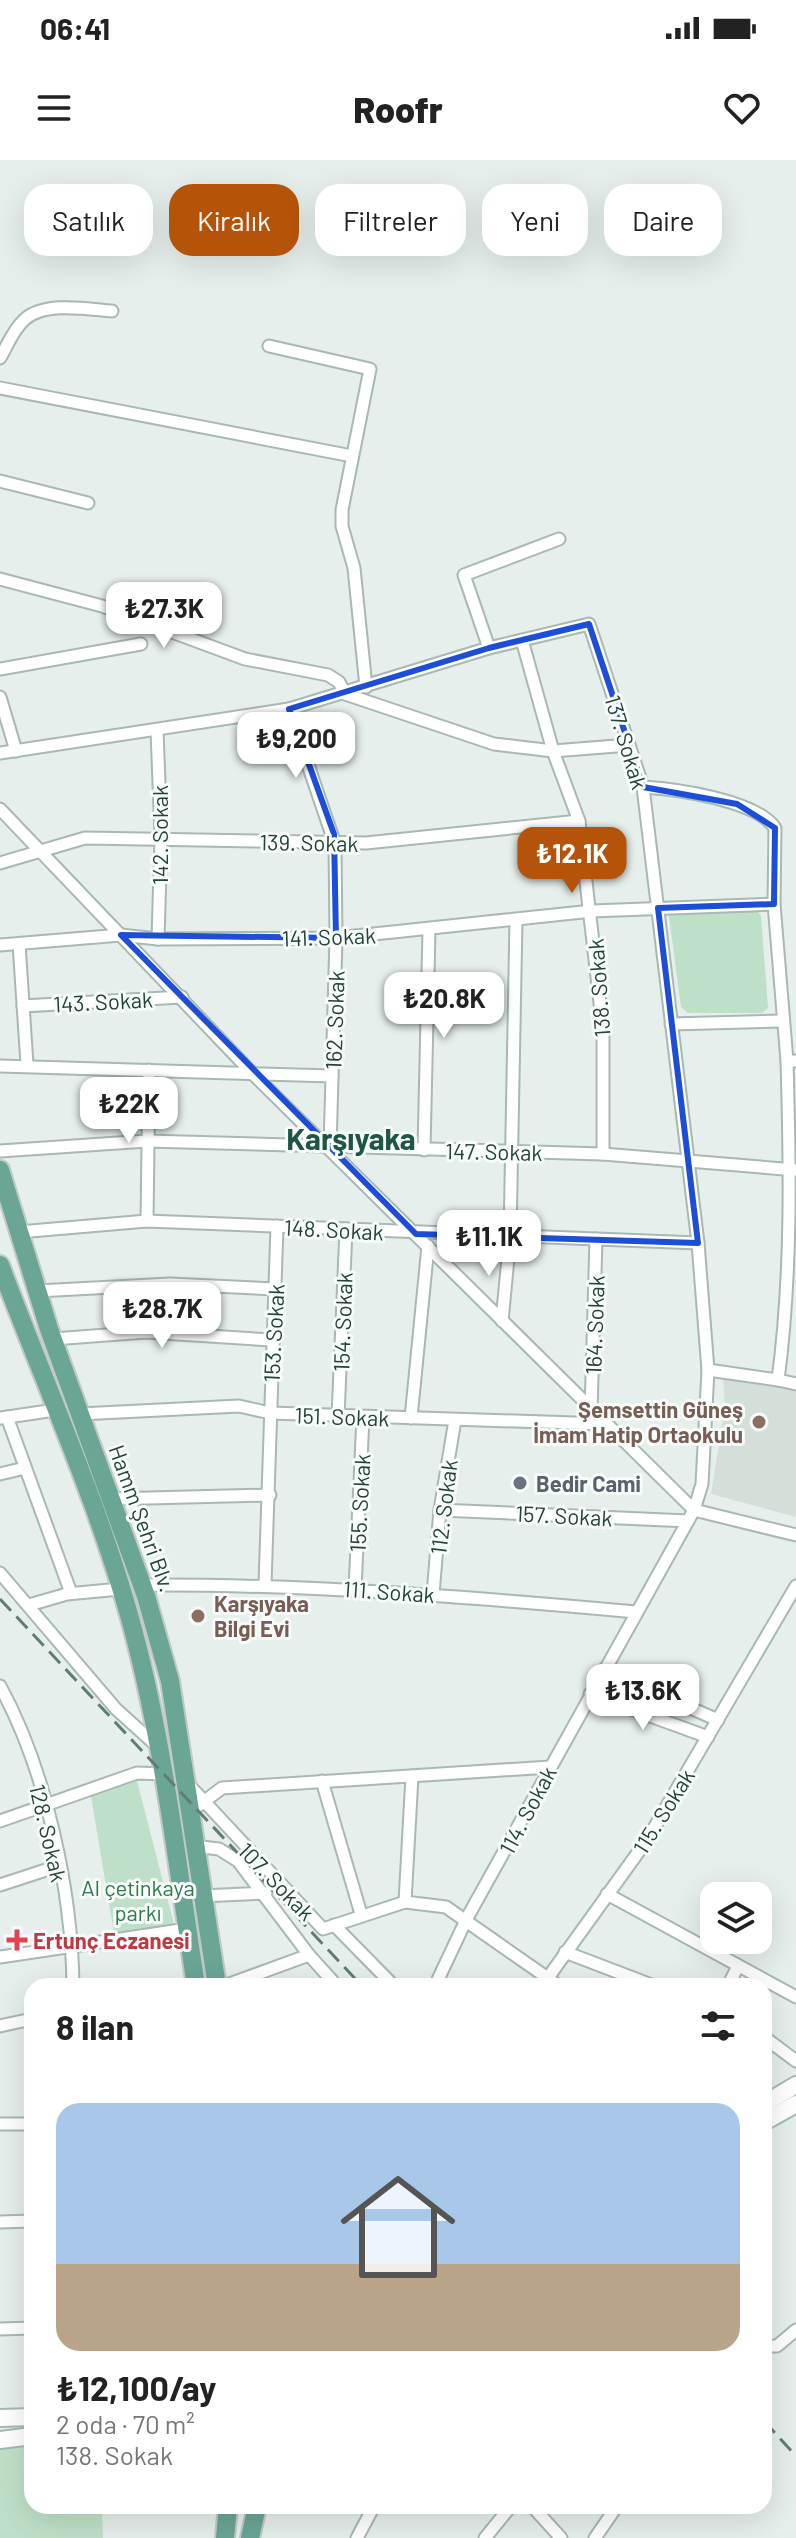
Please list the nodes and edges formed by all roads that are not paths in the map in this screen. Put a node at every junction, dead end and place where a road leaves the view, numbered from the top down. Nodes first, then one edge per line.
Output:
1 (112, 311) dead end
2 (269, 346) dead end
3 (0, 358) edge
4 (0, 388) edge
5 (352, 456) junction
6 (0, 481) edge
7 (88, 503) dead end
8 (559, 539) dead end
9 (0, 579) edge
10 (522, 640) junction
11 (141, 644) dead end
12 (489, 648) junction
13 (0, 669) edge
14 (366, 687) junction
15 (345, 694) junction
16 (0, 697) edge
17 (289, 709) junction
18 (157, 730) junction
19 (629, 745) junction
20 (16, 751) junction
21 (553, 751) junction
22 (0, 753) edge
23 (643, 787) junction
24 (0, 809) edge
25 (579, 821) junction
26 (161, 837) junction
27 (335, 844) junction
28 (41, 852) junction
29 (0, 863) edge
30 (774, 904) junction
31 (658, 908) junction
32 (592, 911) junction
33 (516, 920) junction
34 (429, 930) junction
35 (121, 935) junction
36 (336, 938) junction
37 (158, 939) junction
38 (19, 944) junction
39 (0, 945) edge
40 (182, 997) junction
41 (23, 1006) junction
42 (782, 1021) junction
43 (671, 1024) junction
44 (791, 1061) edge
45 (27, 1064) junction
46 (0, 1066) edge
47 (149, 1070) junction
48 (254, 1075) junction
49 (332, 1076) junction
50 (147, 1141) junction
51 (330, 1147) junction
52 (424, 1150) junction
53 (0, 1151) edge
54 (513, 1152) junction
55 (603, 1154) junction
56 (686, 1159) junction
57 (793, 1169) edge
58 (0, 1170) edge
59 (147, 1221) junction
60 (277, 1226) junction
61 (346, 1229) junction
62 (19, 1232) junction
63 (416, 1234) junction
64 (510, 1237) junction
65 (596, 1239) junction
66 (698, 1243) junction
67 (428, 1246) junction
68 (0, 1265) edge
69 (275, 1289) junction
70 (37, 1291) junction
71 (502, 1321) junction
72 (53, 1339) junction
73 (271, 1340) junction
74 (708, 1370) junction
75 (778, 1380) junction
76 (796, 1384) edge
77 (55, 1410) junction
78 (591, 1411) junction
79 (270, 1413) junction
80 (80, 1414) junction
81 (3, 1415) edge
82 (338, 1416) junction
83 (363, 1417) junction
84 (411, 1418) junction
85 (455, 1420) junction
86 (605, 1424) junction
87 (25, 1468) junction
88 (0, 1474) edge
89 (270, 1495) junction
90 (110, 1499) junction
91 (440, 1510) junction
92 (691, 1516) junction
93 (796, 1535) edge
94 (0, 1573) edge
95 (265, 1584) junction
96 (142, 1585) junction
97 (796, 1586) edge
98 (120, 1589) junction
99 (355, 1589) junction
100 (71, 1593) junction
101 (433, 1594) junction
102 (29, 1605) junction
103 (636, 1612) junction
104 (603, 1670) junction
105 (0, 1686) edge
106 (590, 1694) junction
107 (4, 1704) edge
108 (718, 1720) junction
109 (708, 1737) junction
110 (159, 1748) junction
111 (550, 1767) junction
112 (163, 1774) junction
113 (412, 1776) junction
114 (183, 1777) junction
115 (322, 1781) junction
116 (203, 1800) junction
117 (47, 1807) junction
118 (189, 1820) junction
119 (0, 1821) edge
120 (193, 1846) junction
121 (58, 1866) junction
122 (0, 1885) edge
123 (266, 1893) junction
124 (607, 1894) junction
125 (201, 1896) junction
126 (405, 1902) junction
127 (361, 1914) junction
128 (467, 1918) junction
129 (334, 1925) junction
130 (187, 1929) junction
131 (73, 1945) junction
132 (565, 1952) junction
133 (309, 1955) junction
134 (0, 1957) edge
135 (738, 1966) junction
136 (73, 1978) edge
137 (195, 1978) edge
138 (216, 1978) edge
139 (246, 1978) edge
140 (330, 1978) edge
141 (386, 1978) edge
142 (439, 1978) edge
143 (540, 1978) edge
144 (548, 1978) edge
145 (633, 1978) edge
146 (732, 1978) edge
147 (760, 1978) edge
148 (772, 1984) edge
149 (796, 1997) edge
150 (24, 2021) edge
151 (0, 2026) edge
152 (772, 2043) edge
153 (796, 2061) edge
154 (796, 2085) edge
155 (772, 2099) edge
156 (796, 2104) edge
157 (772, 2118) edge
158 (0, 2124) edge
159 (24, 2124) edge
160 (24, 2221) edge
161 (0, 2222) edge
162 (24, 2328) edge
163 (0, 2329) edge
164 (796, 2330) edge
165 (772, 2346) edge
166 (24, 2417) edge
167 (0, 2418) edge
168 (24, 2437) edge
169 (0, 2440) edge
170 (227, 2514) edge
171 (255, 2514) edge
172 (370, 2514) edge
173 (504, 2514) edge
174 (539, 2514) edge
175 (612, 2514) edge
176 (225, 2538) edge
177 (250, 2538) edge
178 (357, 2538) edge
179 (485, 2538) edge
180 (561, 2538) edge
181 (595, 2538) edge

1 - 3 street
2 - 5 street
4 - 5 street
5 - 14 street
6 - 7 street
8 - 12 street
9 - 15 street
10 - 12 street, 137. Sokak
10 - 19 street, 137. Sokak
10 - 21 street, 138. Sokak
11 - 13 street
12 - 14 street, 137. Sokak
14 - 15 street, 137. Sokak
15 - 17 street, 137. Sokak
15 - 21 street
16 - 20 street
17 - 18 street, 137. Sokak
17 - 27 street, 162. Sokak
18 - 20 street, 137. Sokak
18 - 26 street, 142. Sokak
19 - 21 street
19 - 23 street, 137. Sokak
20 - 22 street, 137. Sokak
21 - 25 street, 138. Sokak
23 - 30 street
23 - 31 street, 137. Sokak
24 - 28 street
25 - 27 street, 139. Sokak
25 - 32 street, 138. Sokak
26 - 27 street, 139. Sokak
26 - 28 street, 139. Sokak
26 - 37 street, 142. Sokak
27 - 36 street, 162. Sokak
28 - 29 street, 139. Sokak
28 - 35 street
30 - 31 street, 141. Sokak
30 - 42 street
31 - 32 street, 141. Sokak
31 - 43 street, 137. Sokak
32 - 33 street, 141. Sokak
32 - 55 street, 138. Sokak
33 - 34 street, 141. Sokak
33 - 54 street
34 - 36 street, 141. Sokak
34 - 52 street
35 - 37 street, 141. Sokak
35 - 38 street, 141. Sokak
35 - 40 street
36 - 37 street, 141. Sokak
36 - 49 street, 162. Sokak
38 - 39 street, 141. Sokak
38 - 41 street
40 - 41 street, 143. Sokak
40 - 48 street
41 - 45 street
42 - 43 street
42 - 44 street
43 - 56 street, 137. Sokak
44 - 57 street
45 - 46 street
45 - 47 street
47 - 48 street
47 - 50 street
48 - 49 street
48 - 51 street
49 - 51 street, 162. Sokak
50 - 51 street, 147. Sokak
50 - 53 street, 147. Sokak
50 - 59 street
51 - 52 street, 147. Sokak
51 - 63 street
52 - 54 street, 147. Sokak
54 - 55 street, 147. Sokak
54 - 64 street
55 - 56 street, 147. Sokak
56 - 57 street, 147. Sokak
56 - 66 street, 137. Sokak
57 - 75 street
58 - 62 main road, Hamm Şehri Blv.
59 - 60 street, 148. Sokak
59 - 62 street, 148. Sokak
60 - 61 street, 148. Sokak
60 - 69 street, 153. Sokak
61 - 63 street, 148. Sokak
61 - 82 street, 154. Sokak
62 - 70 main road, Hamm Şehri Blv.
63 - 64 street, 148. Sokak
63 - 67 street
64 - 65 street, 148. Sokak
64 - 71 street
65 - 66 street, 148. Sokak
65 - 78 street, 164. Sokak
66 - 74 street, 137. Sokak
67 - 71 street
67 - 84 street
68 - 77 main road, Hamm Şehri Blv.
69 - 70 street
69 - 73 street, 153. Sokak
70 - 72 main road, Hamm Şehri Blv.
71 - 78 street
72 - 73 street
72 - 80 main road, Hamm Şehri Blv.
73 - 79 street, 153. Sokak
74 - 75 street
74 - 92 street, 137. Sokak
75 - 76 street
77 - 81 street
77 - 98 main road, Hamm Şehri Blv.
78 - 86 street
79 - 80 street, 151. Sokak
79 - 82 street, 151. Sokak
79 - 89 street, 153. Sokak
80 - 90 main road, Hamm Şehri Blv.
81 - 87 street
82 - 83 street, 151. Sokak
83 - 84 street, 151. Sokak
83 - 99 street, 155. Sokak
84 - 85 street, 151. Sokak
85 - 86 street, 151. Sokak
85 - 91 street, 112. Sokak
86 - 92 street
87 - 88 street
87 - 100 street
89 - 90 street
89 - 95 street, 153. Sokak
90 - 96 main road, Hamm Şehri Blv.
91 - 92 street, 157. Sokak
91 - 101 street, 112. Sokak
92 - 93 street, 157. Sokak
92 - 103 street, 114. Sokak
94 - 102 street
95 - 96 street, 111. Sokak
95 - 99 street, 111. Sokak
96 - 114 main road, Hamm Şehri Blv.
97 - 108 street, 115. Sokak
98 - 100 street
98 - 110 main road, Hamm Şehri Blv.
99 - 101 street, 111. Sokak
100 - 102 street
101 - 103 street, 111. Sokak
102 - 110 street
103 - 104 street, 114. Sokak
104 - 106 street, 114. Sokak
104 - 108 street
105 - 107 street, 128. Sokak
106 - 109 street
106 - 111 street, 114. Sokak
107 - 117 street, 128. Sokak
108 - 109 street, 115. Sokak
109 - 124 street, 115. Sokak
110 - 112 main road, Hamm Şehri Blv.
111 - 113 street
111 - 128 street, 114. Sokak
112 - 117 street
112 - 130 main road, Hamm Şehri Blv.
113 - 115 street
113 - 126 street
114 - 116 street, 107. Sokak
114 - 118 main road, Hamm Şehri Blv.
115 - 116 street
115 - 127 street
116 - 118 street
116 - 129 street, 107. Sokak
117 - 119 street
117 - 121 street, 128. Sokak
118 - 120 main road, Hamm Şehri Blv.
120 - 123 street
120 - 125 main road, Hamm Şehri Blv.
121 - 122 street
121 - 131 street, 128. Sokak
123 - 125 street
123 - 133 street
124 - 132 street, 115. Sokak
124 - 135 street
125 - 138 main road, Hamm Şehri Blv.
126 - 127 street, 107. Sokak
126 - 128 street, 107. Sokak
127 - 129 street, 107. Sokak
128 - 142 street, 114. Sokak
128 - 143 street, 107. Sokak
129 - 141 street
130 - 131 street
130 - 137 main road, Hamm Şehri Blv.
131 - 134 street
131 - 136 street, 128. Sokak
132 - 144 street, 115. Sokak
132 - 145 street
133 - 139 street
133 - 140 street
135 - 146 street
135 - 147 street
148 - 149 street
150 - 151 street
152 - 153 street
154 - 155 main road
156 - 157 main road
158 - 159 street
160 - 161 street
162 - 163 street
164 - 165 street
166 - 167 main road
168 - 169 main road
170 - 176 main road
171 - 177 main road
172 - 178 street
173 - 179 street
174 - 180 street
175 - 181 street

